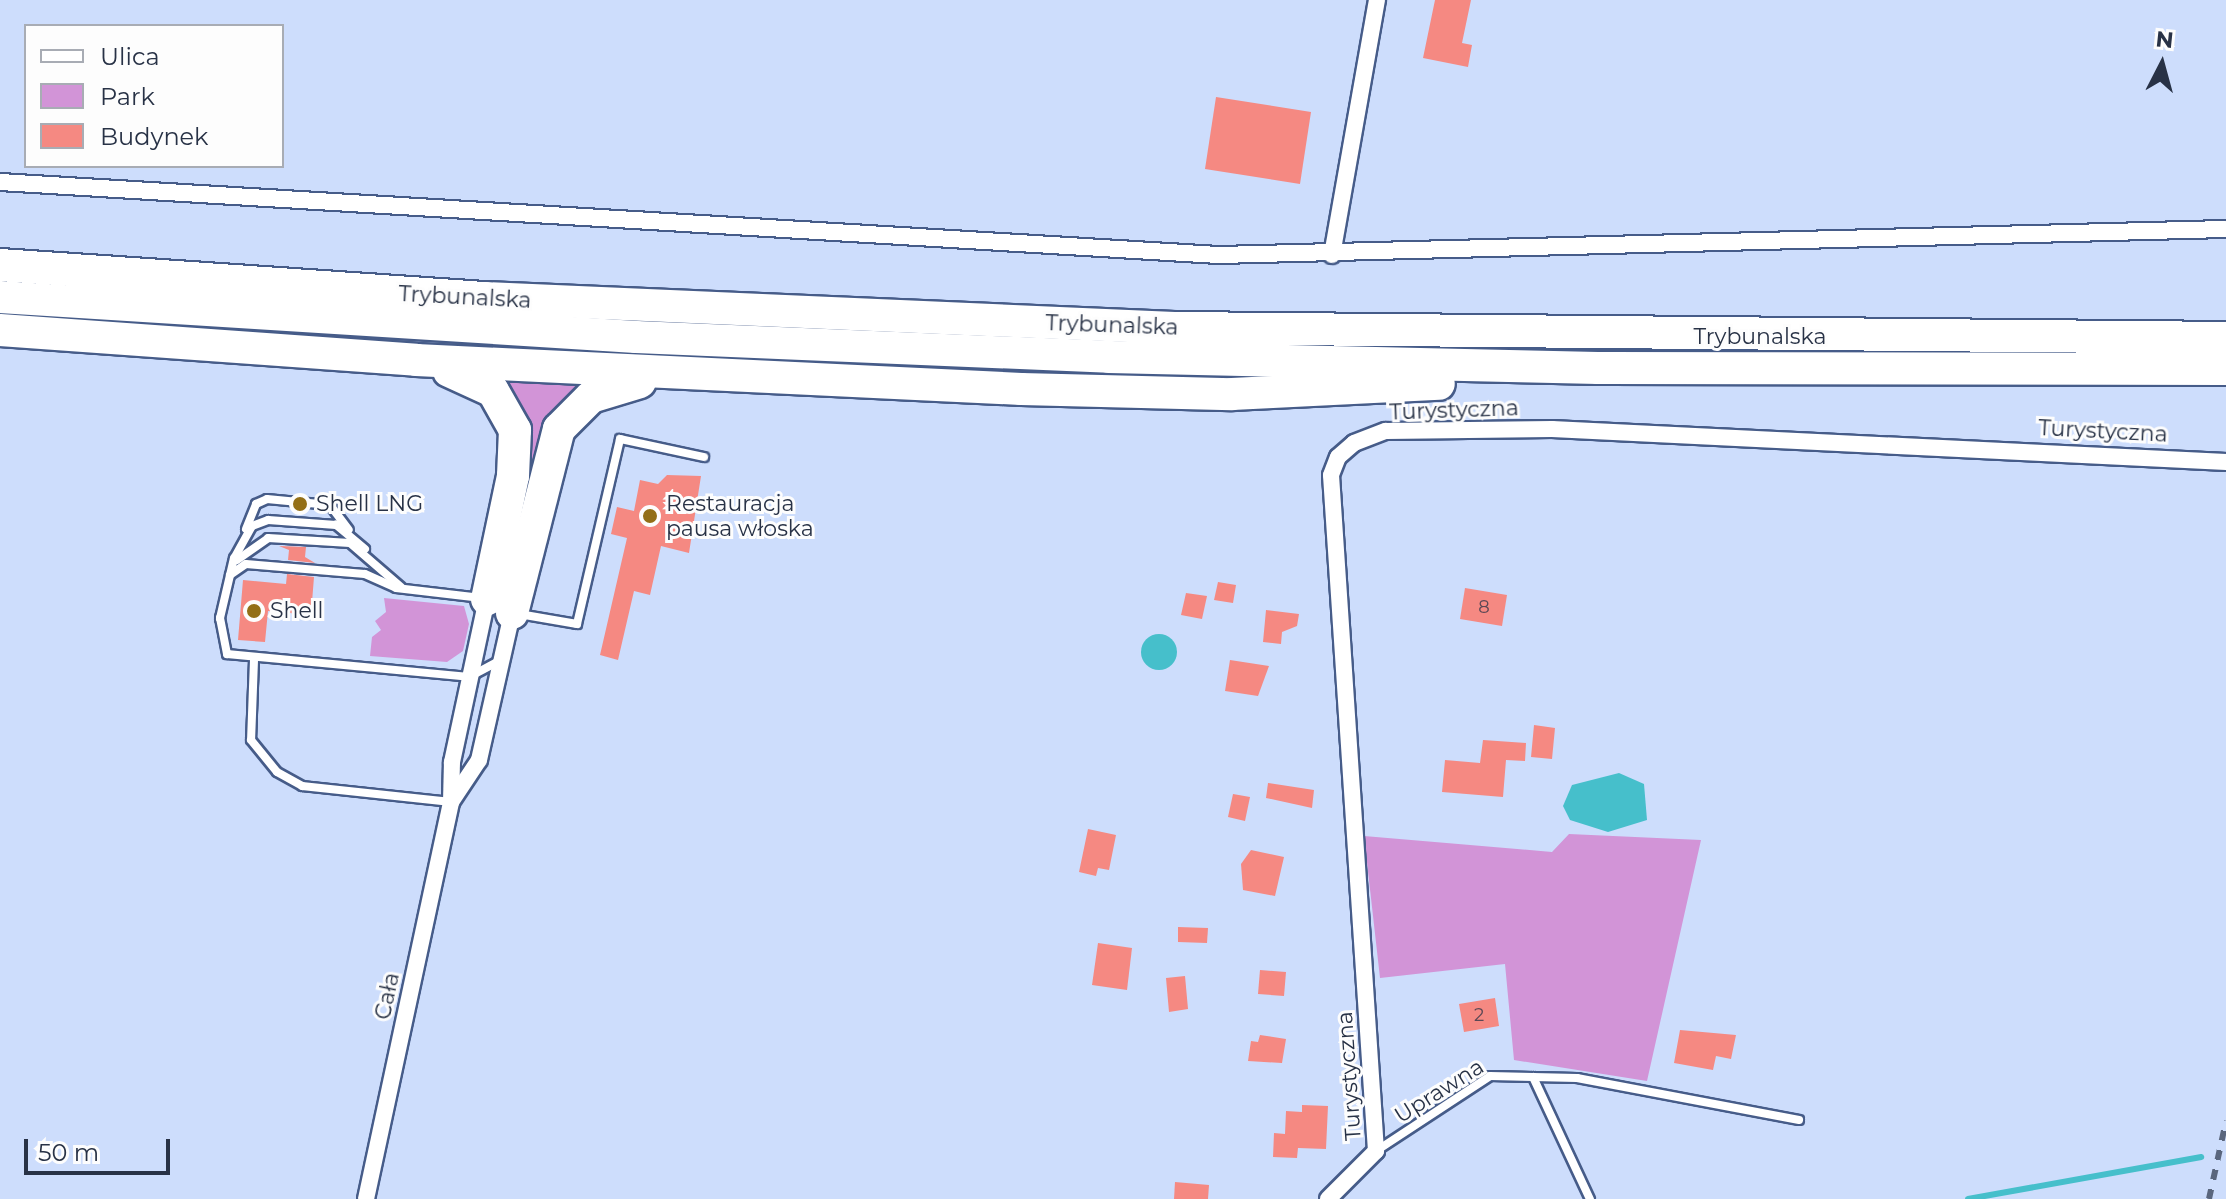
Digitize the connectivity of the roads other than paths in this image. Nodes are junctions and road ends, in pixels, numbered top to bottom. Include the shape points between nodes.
1 (1377, 0) edge
2 (0, 182) edge
3 (2226, 229) edge
4 (1332, 255) junction
5 (0, 265) edge
6 (0, 297) edge
7 (0, 330) edge
8 (2226, 338) edge
9 (416, 360) junction
10 (1598, 368) junction
11 (2226, 369) edge
12 (679, 375) junction
13 (704, 457) dead end
14 (2226, 462) edge
15 (352, 534) junction
16 (240, 543) junction
17 (365, 549) junction
18 (230, 575) junction
19 (403, 589) junction
20 (500, 606) junction
21 (502, 659) junction
22 (254, 660) junction
23 (469, 677) junction
24 (451, 802) junction
25 (1533, 1077) junction
26 (1799, 1120) dead end
27 (1376, 1151) junction
28 (366, 1199) edge
29 (1328, 1199) edge
30 (1590, 1199) edge

1 - 4 street
2 - 4 street via 1042,246
3 - 4 street
5 - 8 highway, Trybunalska via 484,298 1063,324 1695,337
6 - 10 highway, Trybunalska via 826,347
7 - 9 highway
9 - 12 highway
9 - 20 highway via 482,383 502,401 513,424
10 - 11 highway, Trybunalska
10 - 12 highway via 1381,388 1201,395
12 - 20 highway via 606,389 563,423
13 - 20 lane via 620,439 577,624
14 - 27 street, Turystyczna via 1552,429 1386,431 1354,443 1338,457 1331,475
15 - 16 lane via 332,525 268,520 252,526
15 - 16 lane via 330,505 267,499 256,504
15 - 17 lane
16 - 18 lane
17 - 18 lane via 350,543 263,539 243,552
17 - 19 lane
18 - 19 lane via 246,564 365,574
18 - 22 lane via 219,623 222,646 230,657
19 - 20 lane
20 - 21 street, Cała
20 - 23 street, Cała
21 - 23 lane
21 - 24 street, Cała via 479,760
22 - 23 lane
22 - 24 lane via 250,734 272,769 302,786
23 - 24 street, Cała via 452,762
24 - 28 street, Cała
25 - 26 lane, Uprawna via 1577,1078
25 - 27 lane, Uprawna via 1490,1076
25 - 30 lane
27 - 29 street

